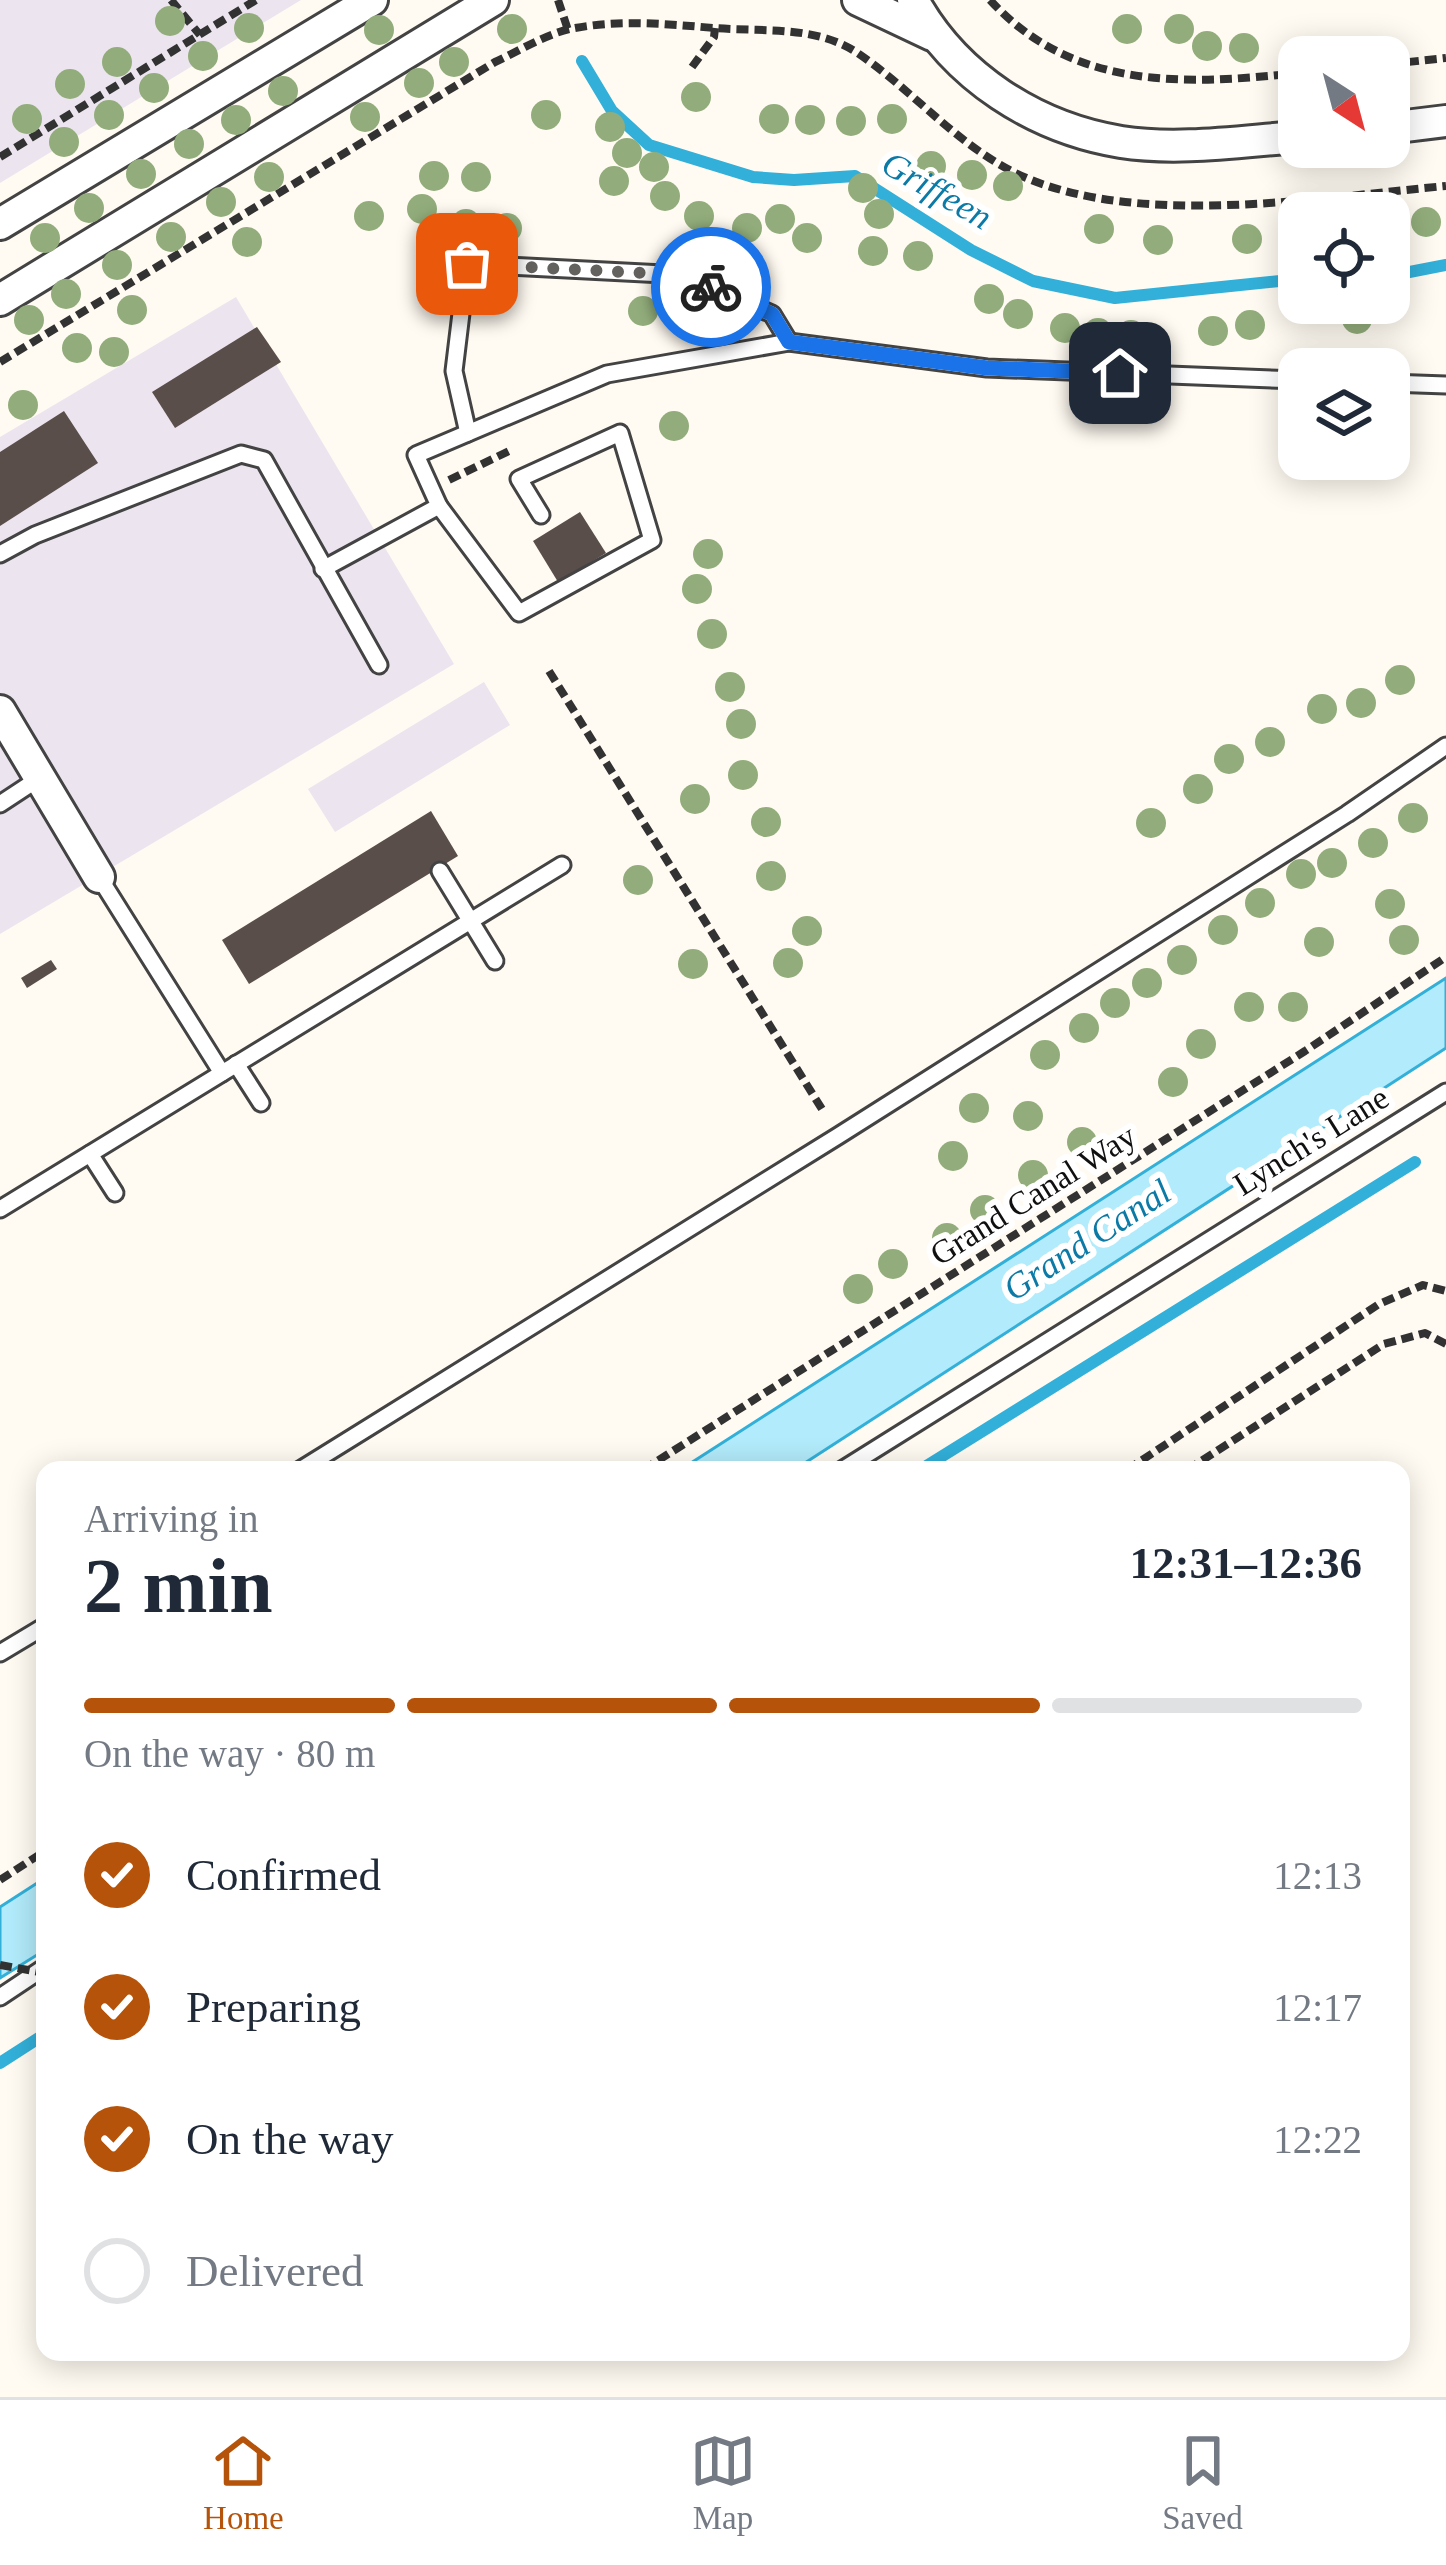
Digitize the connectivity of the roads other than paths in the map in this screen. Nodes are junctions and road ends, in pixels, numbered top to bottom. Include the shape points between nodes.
1 (372, 0) edge
2 (494, 0) edge
3 (858, 0) edge
4 (913, 0) edge
5 (932, 35) junction
6 (1446, 121) edge
7 (1410, 125) edge
8 (1278, 138) edge
9 (0, 224) edge
10 (0, 300) edge
11 (789, 342) junction
12 (1278, 379) edge
13 (1410, 384) edge
14 (1446, 385) edge
15 (468, 433) junction
16 (440, 506) junction
17 (542, 515) dead end
18 (0, 554) edge
19 (323, 569) junction
20 (379, 665) dead end
21 (0, 711) edge
22 (1446, 746) edge
23 (38, 779) junction
24 (0, 804) edge
25 (562, 865) dead end
26 (440, 871) dead end
27 (99, 878) joint
28 (471, 921) junction
29 (495, 961) dead end
30 (229, 1069) junction
31 (1446, 1091) edge
32 (261, 1103) dead end
33 (90, 1154) junction
34 (115, 1193) dead end
35 (0, 1209) edge
36 (314, 1461) edge
37 (856, 1461) edge
38 (36, 1631) edge
39 (0, 1653) edge
40 (36, 1975) edge
41 (0, 1997) edge

1 - 9 street
2 - 10 street
3 - 5 street
4 - 5 street
5 - 8 street via 974,77 1068,129 1124,143
6 - 7 street
11 - 12 lane via 987,368
11 - 15 lane via 607,374
11 - 15 lane via 772,314 683,275 467,264 454,371
13 - 14 lane
15 - 16 lane via 416,455
16 - 17 lane via 519,613 652,540 620,434 519,479
16 - 19 lane
18 - 19 lane via 241,454 264,460
19 - 20 lane
21 - 23 street
22 - 36 lane
23 - 24 lane
23 - 27 street
25 - 28 lane
26 - 28 lane
27 - 30 lane
28 - 29 lane
28 - 30 lane
30 - 32 lane
30 - 33 lane
31 - 37 lane, Lynch's Lane
33 - 34 lane
33 - 35 lane
38 - 39 lane
40 - 41 lane

